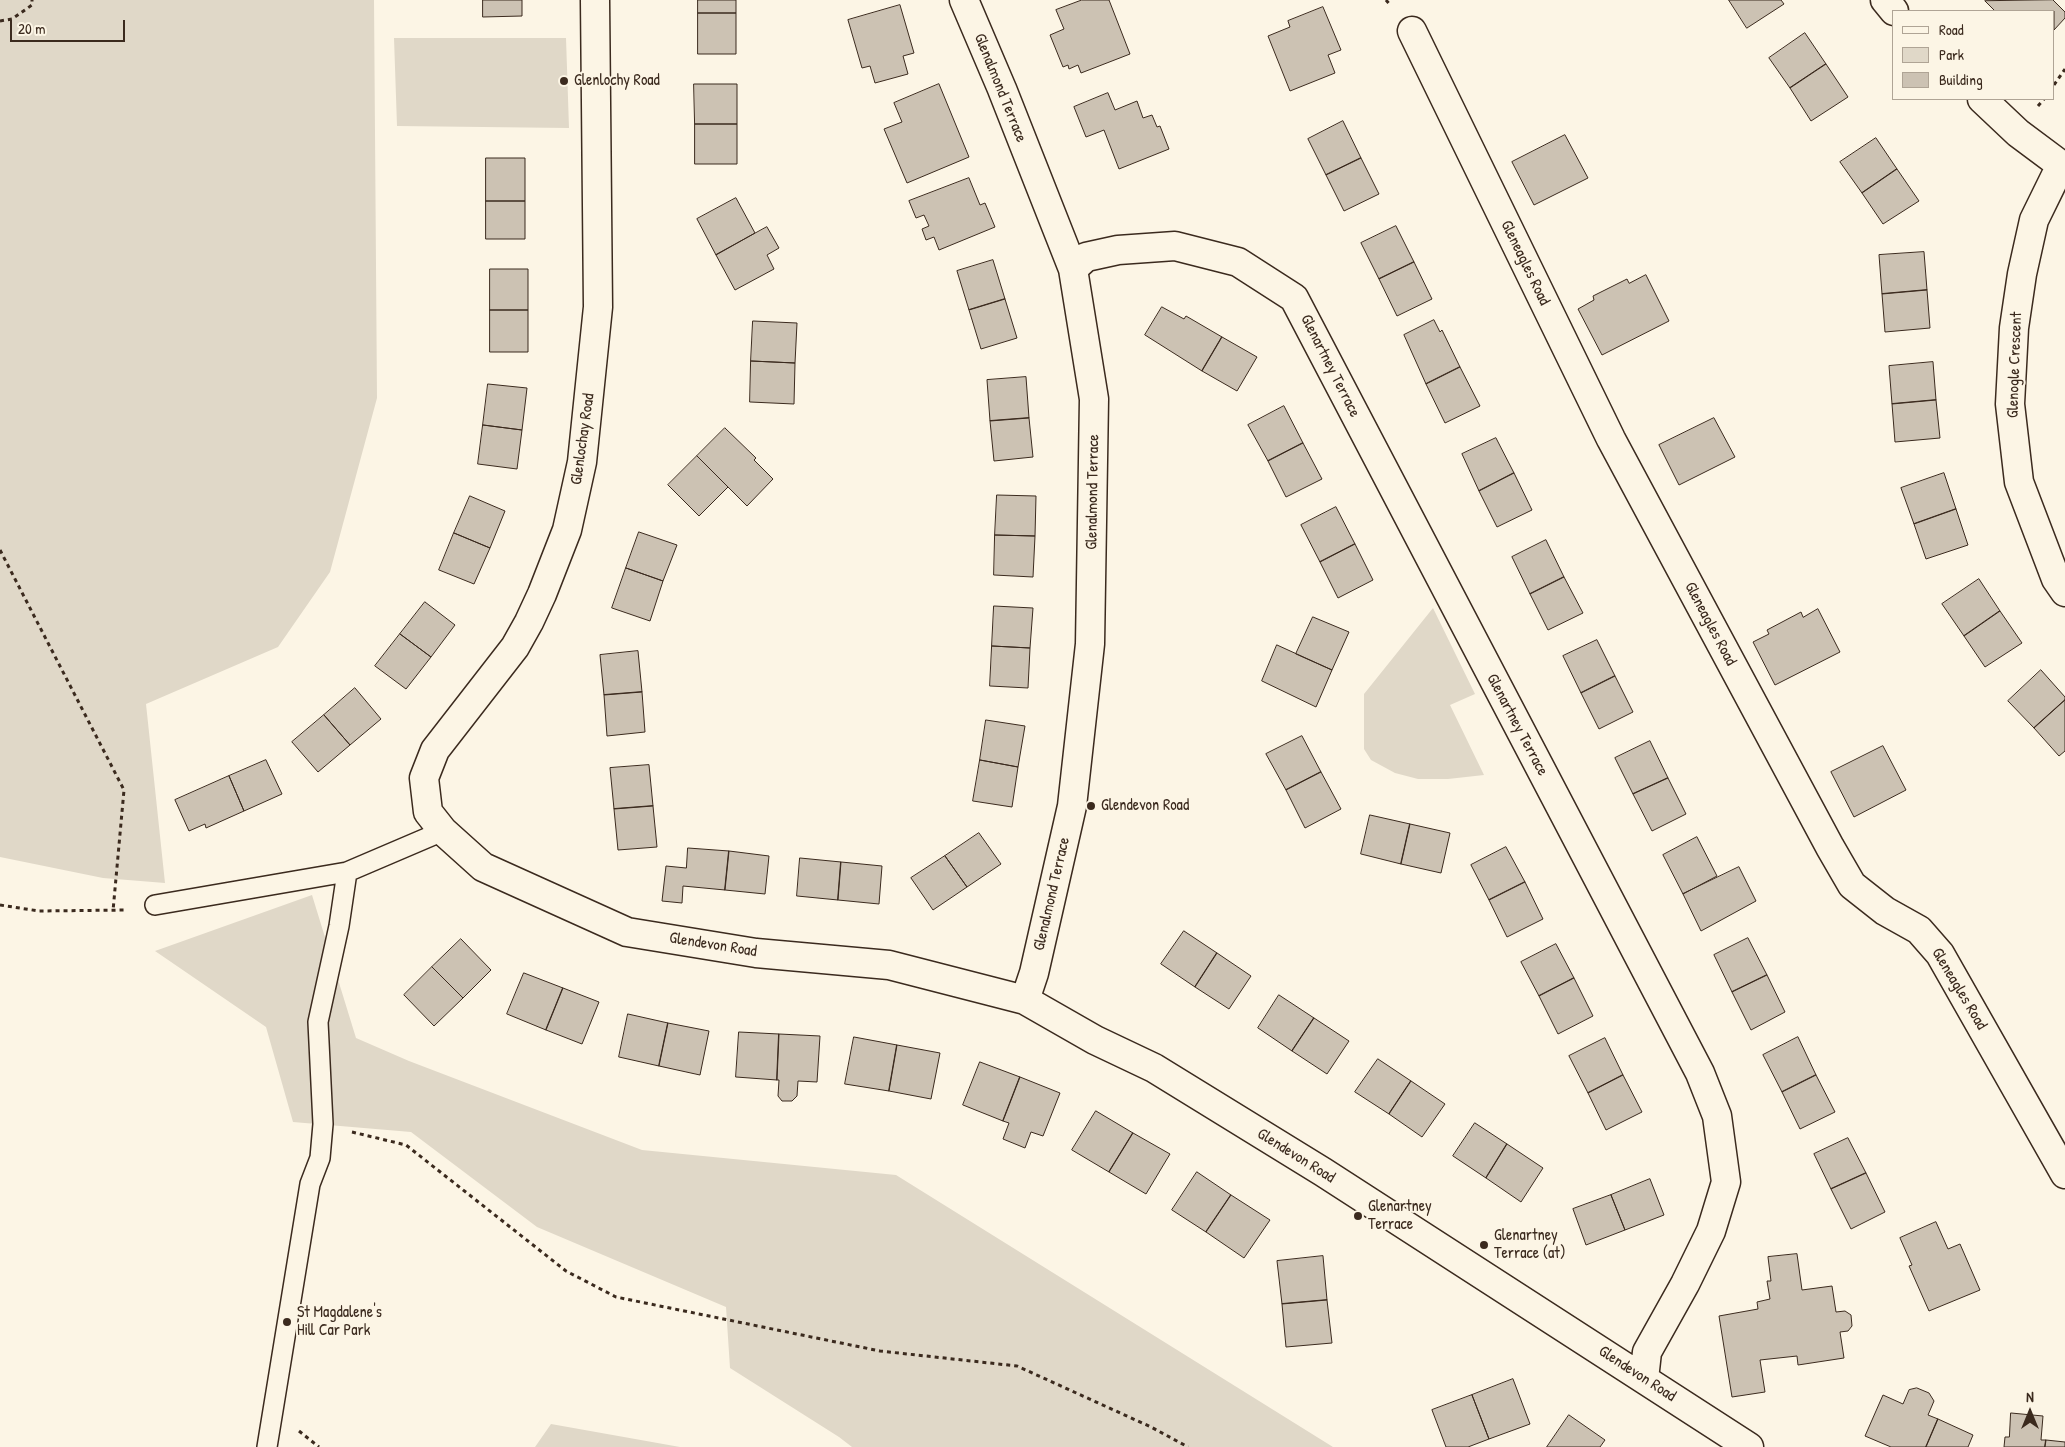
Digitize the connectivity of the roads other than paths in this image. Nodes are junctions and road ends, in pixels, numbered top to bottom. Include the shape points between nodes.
1 (595, 0) edge
2 (964, 0) edge
3 (1885, 0) edge
4 (1893, 10) edge
5 (1412, 31) dead end
6 (1983, 100) edge
7 (2063, 167) edge
8 (1073, 269) junction
9 (2065, 592) edge
10 (443, 832) junction
11 (347, 872) junction
12 (155, 905) road end
13 (1026, 1000) junction
14 (2065, 1174) edge
15 (1644, 1379) junction
16 (267, 1447) edge
17 (1750, 1447) edge

1 - 10 street, Glenlochay Road via 598,307 582,462 567,530 529,622 515,647 434,750 428,764 424,778 428,812
2 - 8 street, Glenalmond Terrace
3 - 4 street
5 - 14 street, Gleneagles Road via 1611,439 1830,847 1852,885 1885,911 1919,930 1940,954
6 - 7 street via 2018,133
7 - 9 street, Glenogle Crescent via 2034,220 2014,328 2010,404 2019,482 2056,579
8 - 13 street, Glenalmond Terrace via 1094,399 1090,644 1072,806
8 - 15 street, Glenartney Terrace via 1086,257 1118,250 1175,246 1238,262 1294,298 1700,1073 1717,1116 1726,1182 1711,1230 1647,1352
10 - 11 lane
10 - 13 street, Glendevon Road via 483,867 627,932 756,953 889,965
11 - 12 lane
11 - 16 lane via 318,1022 323,1124 320,1158 310,1184
13 - 15 street, Glendevon Road via 1095,1040 1163,1073
15 - 17 street, Glendevon Road

